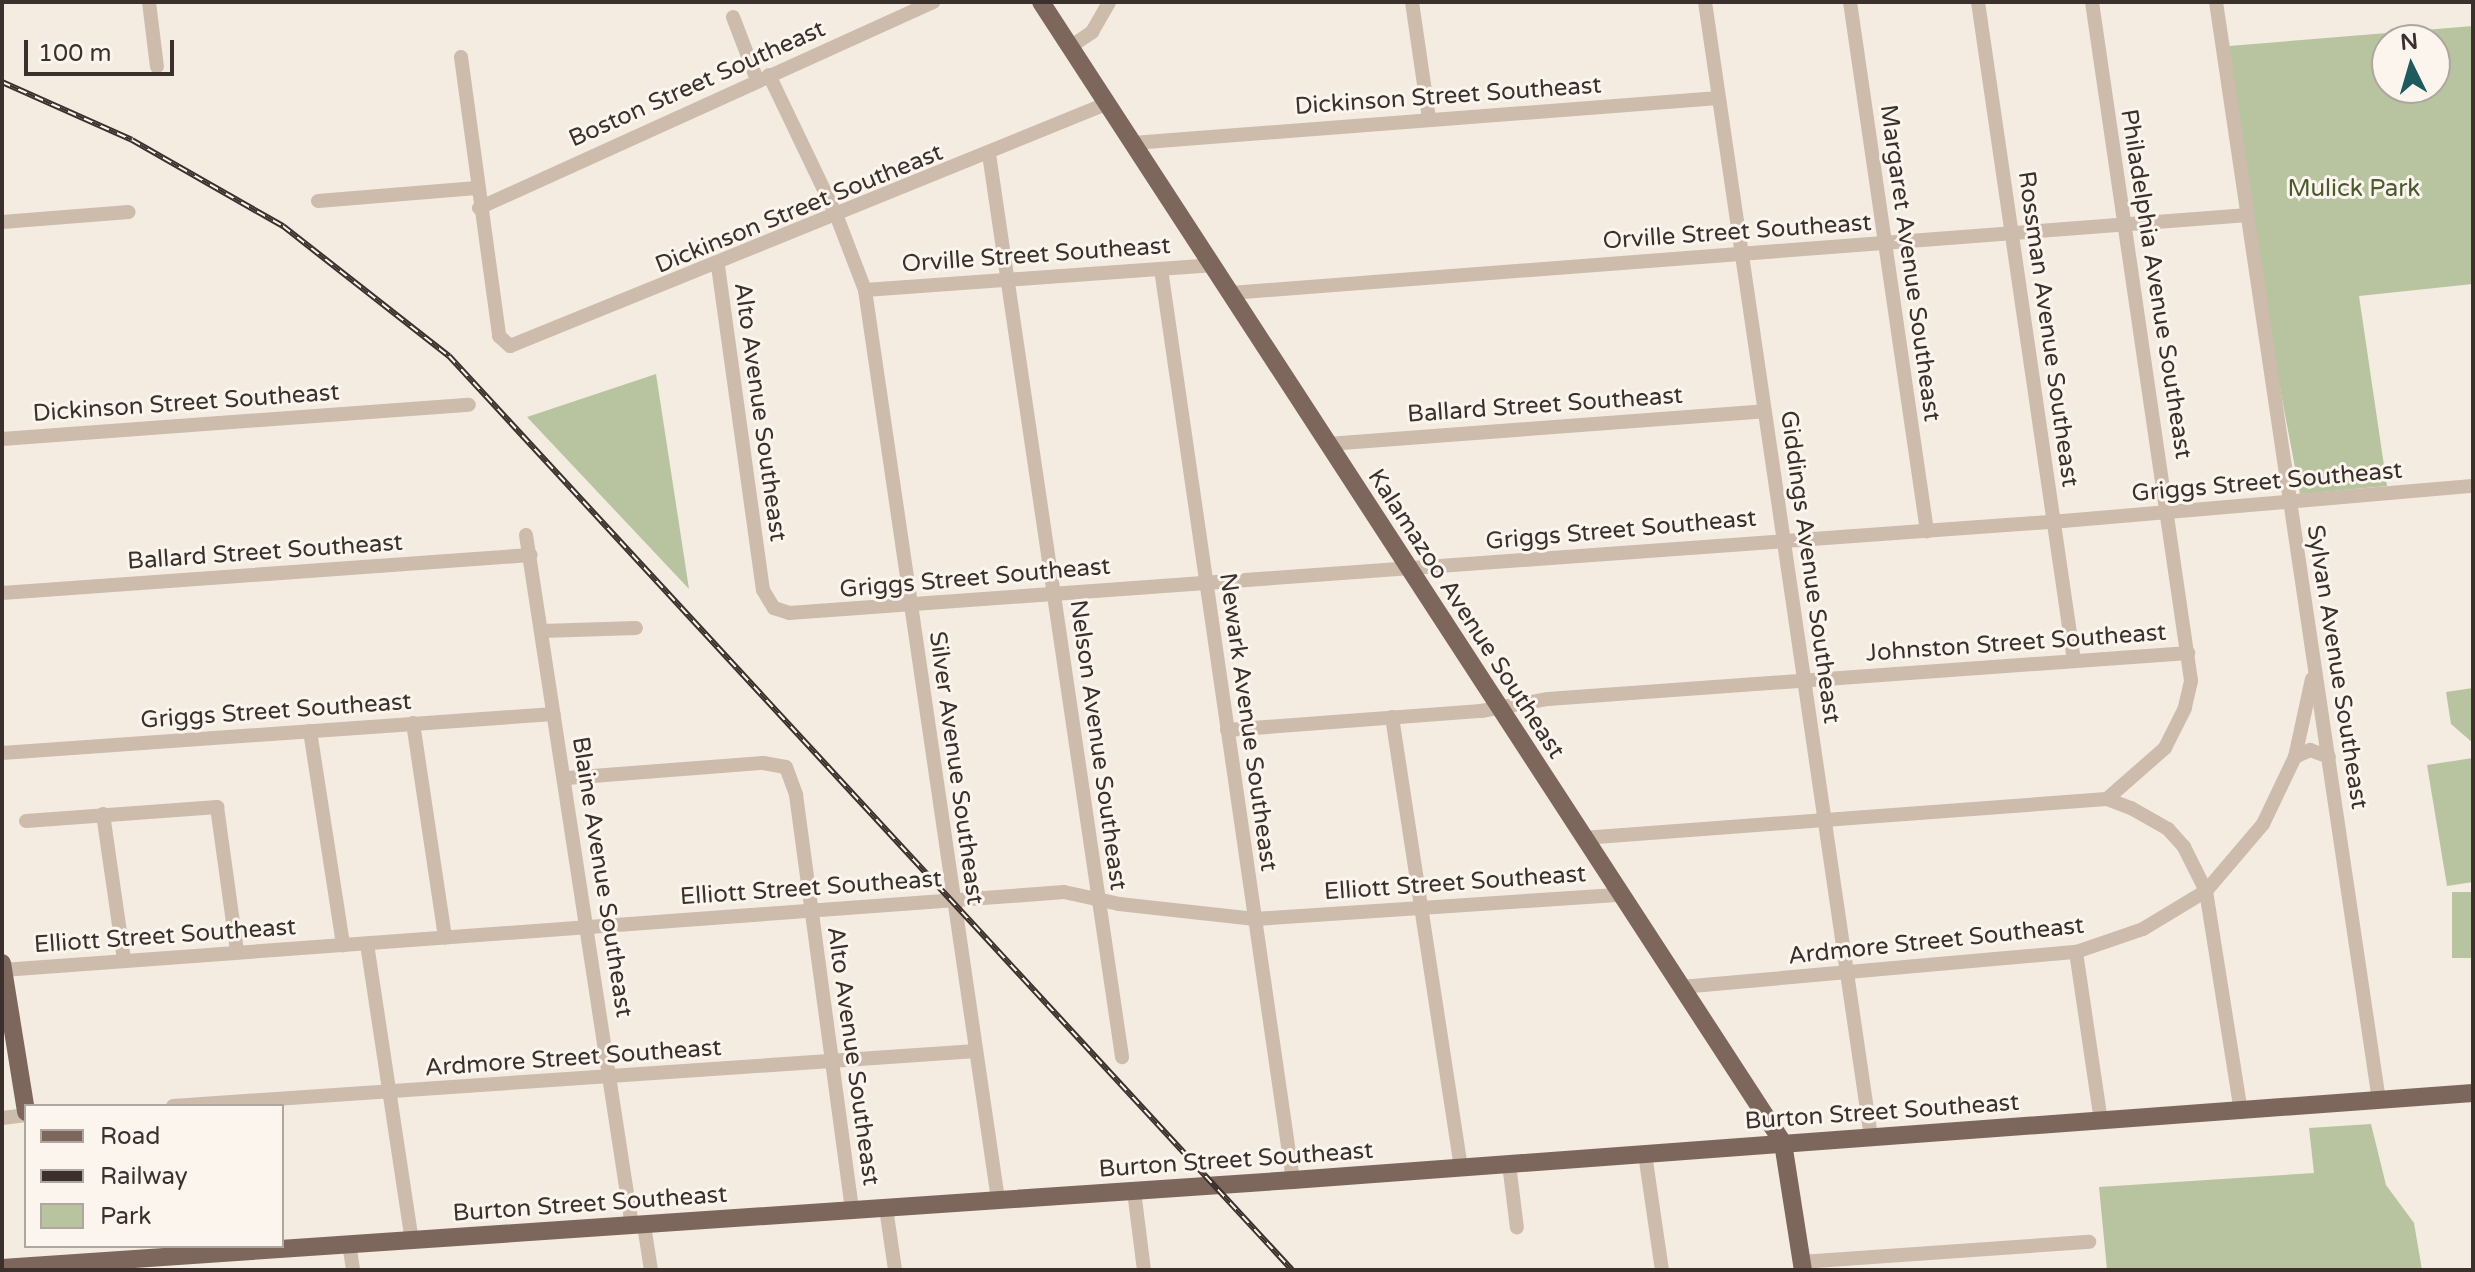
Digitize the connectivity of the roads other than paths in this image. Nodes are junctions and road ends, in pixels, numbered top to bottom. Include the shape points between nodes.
1 (149, 2) edge
2 (933, 2) edge
3 (1041, 2) edge
4 (1109, 2) edge
5 (1412, 2) edge
6 (1705, 2) edge
7 (1850, 2) edge
8 (1978, 2) edge
9 (2092, 2) edge
10 (2216, 2) edge
11 (733, 17) dead end
12 (1070, 47) junction
13 (461, 57) dead end
14 (157, 67) dead end
15 (763, 78) junction
16 (1718, 98) junction
17 (1106, 104) junction
18 (1429, 119) junction
19 (1133, 143) junction
20 (989, 154) junction
21 (476, 188) junction
22 (318, 201) dead end
23 (479, 208) junction
24 (129, 212) dead end
25 (2248, 215) junction
26 (837, 217) junction
27 (2, 222) edge
28 (2125, 227) junction
29 (2012, 234) junction
30 (1885, 243) junction
31 (1741, 254) junction
32 (1446, 260) dead end
33 (1211, 265) junction
34 (718, 266) junction
35 (1161, 269) junction
36 (1448, 276) junction
37 (1008, 278) junction
38 (865, 290) junction
39 (1230, 293) junction
40 (469, 405) dead end
41 (1765, 411) junction
42 (2, 439) edge
43 (1328, 444) junction
44 (2473, 486) edge
45 (2290, 502) junction
46 (2168, 513) junction
47 (2054, 522) junction
48 (1927, 531) junction
49 (526, 535) dead end
50 (1782, 539) junction
51 (531, 555) junction
52 (1410, 569) junction
53 (1205, 581) junction
54 (2, 593) edge
55 (1053, 594) junction
56 (910, 603) junction
57 (774, 608) joint
58 (636, 628) dead end
59 (542, 631) junction
60 (2188, 653) junction
61 (2314, 658) junction
62 (2074, 661) junction
63 (1803, 679) junction
64 (1499, 707) junction
65 (554, 714) junction
66 (1392, 717) junction
67 (413, 723) junction
68 (1227, 730) junction
69 (310, 731) junction
70 (2, 753) edge
71 (2295, 757) junction
72 (2329, 757) junction
73 (567, 778) junction
74 (2107, 799) junction
75 (103, 814) junction
76 (1823, 818) junction
77 (26, 821) dead end
78 (1583, 838) junction
79 (2206, 891) junction
80 (1620, 895) junction
81 (953, 899) junction
82 (1098, 900) junction
83 (1421, 908) junction
84 (810, 911) junction
85 (1255, 919) junction
86 (587, 926) junction
87 (445, 938) junction
88 (367, 944) junction
89 (343, 945) junction
90 (237, 952) junction
91 (2076, 952) junction
92 (124, 960) junction
93 (2, 963) edge
94 (3, 970) edge
95 (1847, 972) junction
96 (1681, 987) junction
97 (976, 1051) junction
98 (1122, 1057) dead end
99 (834, 1062) junction
100 (610, 1078) junction
101 (390, 1092) junction
102 (2473, 1093) edge
103 (2379, 1101) junction
104 (24, 1104) edge
105 (204, 1104) edge
106 (2241, 1112) junction
107 (24, 1114) edge
108 (2, 1118) edge
109 (2101, 1121) junction
110 (1871, 1137) junction
111 (1783, 1143) junction
112 (1645, 1154) junction
113 (1509, 1164) junction
114 (1461, 1167) junction
115 (1293, 1180) junction
116 (1134, 1191) junction
117 (998, 1200) junction
118 (886, 1208) junction
119 (852, 1210) junction
120 (638, 1225) junction
121 (1517, 1228) dead end
122 (412, 1240) junction
123 (2089, 1242) dead end
124 (349, 1244) junction
125 (284, 1247) edge
126 (274, 1248) edge
127 (48, 1260) edge
128 (1802, 1266) edge
129 (2, 1268) edge
130 (353, 1270) edge
131 (651, 1270) edge
132 (895, 1270) edge
133 (1144, 1270) edge
134 (1662, 1270) edge

1 - 14 street
2 - 15 street, Boston Street Southeast
3 - 12 main road, Kalamazoo Avenue Southeast
4 - 12 street via 1092,32
5 - 18 street
6 - 16 street, Giddings Avenue Southeast
7 - 30 street, Margaret Avenue Southeast
8 - 29 street, Rossman Avenue Southeast
9 - 28 street, Philadelphia Avenue Southeast
10 - 25 street, Sylvan Avenue Southeast
11 - 15 street, Silver Avenue Southeast
12 - 17 main road, Kalamazoo Avenue Southeast
13 - 21 street
15 - 23 street, Boston Street Southeast
15 - 26 street, Silver Avenue Southeast
16 - 18 street, Dickinson Street Southeast
16 - 31 street, Giddings Avenue Southeast
17 - 19 main road, Kalamazoo Avenue Southeast
17 - 20 street, Dickinson Street Southeast
18 - 19 street, Dickinson Street Southeast
19 - 33 main road, Kalamazoo Avenue Southeast
20 - 26 street, Dickinson Street Southeast
20 - 37 street, Nelson Avenue Southeast
21 - 22 street
21 - 23 street
23 - 34 street, Dickinson Street Southeast via 499,336 506,346 518,346
24 - 27 street
25 - 28 street, Orville Street Southeast
25 - 45 street, Sylvan Avenue Southeast
26 - 34 street, Dickinson Street Southeast
26 - 38 street, Silver Avenue Southeast
28 - 29 street, Orville Street Southeast
28 - 46 street, Philadelphia Avenue Southeast
29 - 30 street, Orville Street Southeast
29 - 47 street, Rossman Avenue Southeast
30 - 31 street, Orville Street Southeast
30 - 48 street, Margaret Avenue Southeast
31 - 36 street, Orville Street Southeast
31 - 41 street, Giddings Avenue Southeast
32 - 36 street
33 - 35 street, Orville Street Southeast
33 - 39 main road, Kalamazoo Avenue Southeast
34 - 57 street, Alto Avenue Southeast via 763,590
35 - 37 street, Orville Street Southeast
35 - 53 street, Newark Avenue Southeast
36 - 39 street, Orville Street Southeast
37 - 38 street, Orville Street Southeast
37 - 55 street, Nelson Avenue Southeast
38 - 56 street, Silver Avenue Southeast
39 - 43 main road, Kalamazoo Avenue Southeast
40 - 42 street, Dickinson Street Southeast
41 - 43 street, Ballard Street Southeast
41 - 50 street, Giddings Avenue Southeast
43 - 52 main road, Kalamazoo Avenue Southeast
44 - 45 street, Griggs Street Southeast
45 - 46 street, Griggs Street Southeast
45 - 61 street, Sylvan Avenue Southeast
46 - 47 street, Griggs Street Southeast
46 - 60 street, Philadelphia Avenue Southeast
47 - 48 street, Griggs Street Southeast
47 - 62 street, Rossman Avenue Southeast
48 - 50 street, Griggs Street Southeast
49 - 51 street, Blaine Avenue Southeast
50 - 52 street, Griggs Street Southeast
50 - 63 street, Giddings Avenue Southeast
51 - 54 street, Ballard Street Southeast
51 - 59 street, Blaine Avenue Southeast
52 - 53 street, Griggs Street Southeast
52 - 64 main road, Kalamazoo Avenue Southeast
53 - 55 street, Griggs Street Southeast
53 - 68 street, Newark Avenue Southeast
55 - 56 street, Griggs Street Southeast
55 - 82 street, Nelson Avenue Southeast
56 - 57 street, Griggs Street Southeast via 828,613
56 - 81 street, Silver Avenue Southeast
58 - 59 street
59 - 65 street, Blaine Avenue Southeast
60 - 62 street, Johnston Street Southeast
60 - 74 street, Philadelphia Avenue Southeast via 2191,681 2175,731 2165,748
61 - 71 street, Ardmore Street Southeast
61 - 72 street, Sylvan Avenue Southeast
62 - 63 street, Johnston Street Southeast
63 - 64 street, Johnston Street Southeast
63 - 76 street, Giddings Avenue Southeast
64 - 66 street, Johnston Street Southeast
64 - 78 main road, Kalamazoo Avenue Southeast
65 - 67 street, Griggs Street Southeast
65 - 73 street, Blaine Avenue Southeast
66 - 68 street, Johnston Street Southeast
66 - 83 street
67 - 69 street, Griggs Street Southeast
67 - 87 street
68 - 85 street, Newark Avenue Southeast
69 - 70 street, Griggs Street Southeast
69 - 89 street
71 - 72 street via 2310,750
71 - 79 street, Ardmore Street Southeast via 2263,824
72 - 103 street, Sylvan Avenue Southeast
73 - 84 street, Alto Avenue Southeast via 763,763 786,767 796,795
73 - 86 street, Blaine Avenue Southeast
74 - 76 street, Elliott Street Southeast
74 - 79 street via 2168,829 2184,847
75 - 77 street
75 - 90 street via 217,807
75 - 92 street
76 - 78 street, Elliott Street Southeast
76 - 95 street, Giddings Avenue Southeast
78 - 80 main road, Kalamazoo Avenue Southeast
79 - 91 street, Ardmore Street Southeast via 2143,929
79 - 106 street
80 - 83 street, Elliott Street Southeast
80 - 96 main road, Kalamazoo Avenue Southeast
81 - 82 street, Elliott Street Southeast via 1064,892
81 - 84 street, Elliott Street Southeast
81 - 97 street, Silver Avenue Southeast
82 - 85 street, Elliott Street Southeast
82 - 98 street, Nelson Avenue Southeast
83 - 85 street, Elliott Street Southeast
83 - 114 street
84 - 86 street, Elliott Street Southeast
84 - 99 street, Alto Avenue Southeast
85 - 115 street, Newark Avenue Southeast
86 - 87 street, Elliott Street Southeast
86 - 100 street, Blaine Avenue Southeast
87 - 88 street, Elliott Street Southeast
88 - 89 street, Elliott Street Southeast
88 - 101 street
89 - 90 street, Elliott Street Southeast
90 - 92 street, Elliott Street Southeast
91 - 95 street, Ardmore Street Southeast
91 - 109 street
92 - 94 street, Elliott Street Southeast
93 - 94 main road
94 - 104 main road
95 - 96 street, Ardmore Street Southeast
95 - 110 street, Giddings Avenue Southeast
96 - 111 main road, Kalamazoo Avenue Southeast
97 - 99 street, Ardmore Street Southeast
97 - 117 street, Silver Avenue Southeast
99 - 100 street, Ardmore Street Southeast
99 - 119 street, Alto Avenue Southeast
100 - 101 street, Ardmore Street Southeast
100 - 120 street, Blaine Avenue Southeast
101 - 105 street, Ardmore Street Southeast
101 - 122 street
102 - 103 main road, Burton Street Southeast
103 - 106 main road, Burton Street Southeast
106 - 109 main road, Burton Street Southeast
107 - 108 street
109 - 110 main road, Burton Street Southeast
110 - 111 main road, Burton Street Southeast
111 - 112 main road, Burton Street Southeast
111 - 128 main road, Kalamazoo Avenue Southeast
112 - 113 main road, Burton Street Southeast
112 - 134 street
113 - 114 main road, Burton Street Southeast
113 - 121 street
114 - 115 main road, Burton Street Southeast
115 - 116 main road, Burton Street Southeast
116 - 117 main road, Burton Street Southeast
116 - 133 street
117 - 118 main road, Burton Street Southeast
118 - 119 main road, Burton Street Southeast
118 - 132 street, Alto Avenue Southeast
119 - 120 main road, Burton Street Southeast
120 - 122 main road, Burton Street Southeast
120 - 131 street, Blaine Avenue Southeast
122 - 124 main road, Burton Street Southeast
123 - 128 street
124 - 125 main road, Burton Street Southeast
124 - 130 street
126 - 127 main road, Burton Street Southeast
127 - 129 main road, Burton Street Southeast

